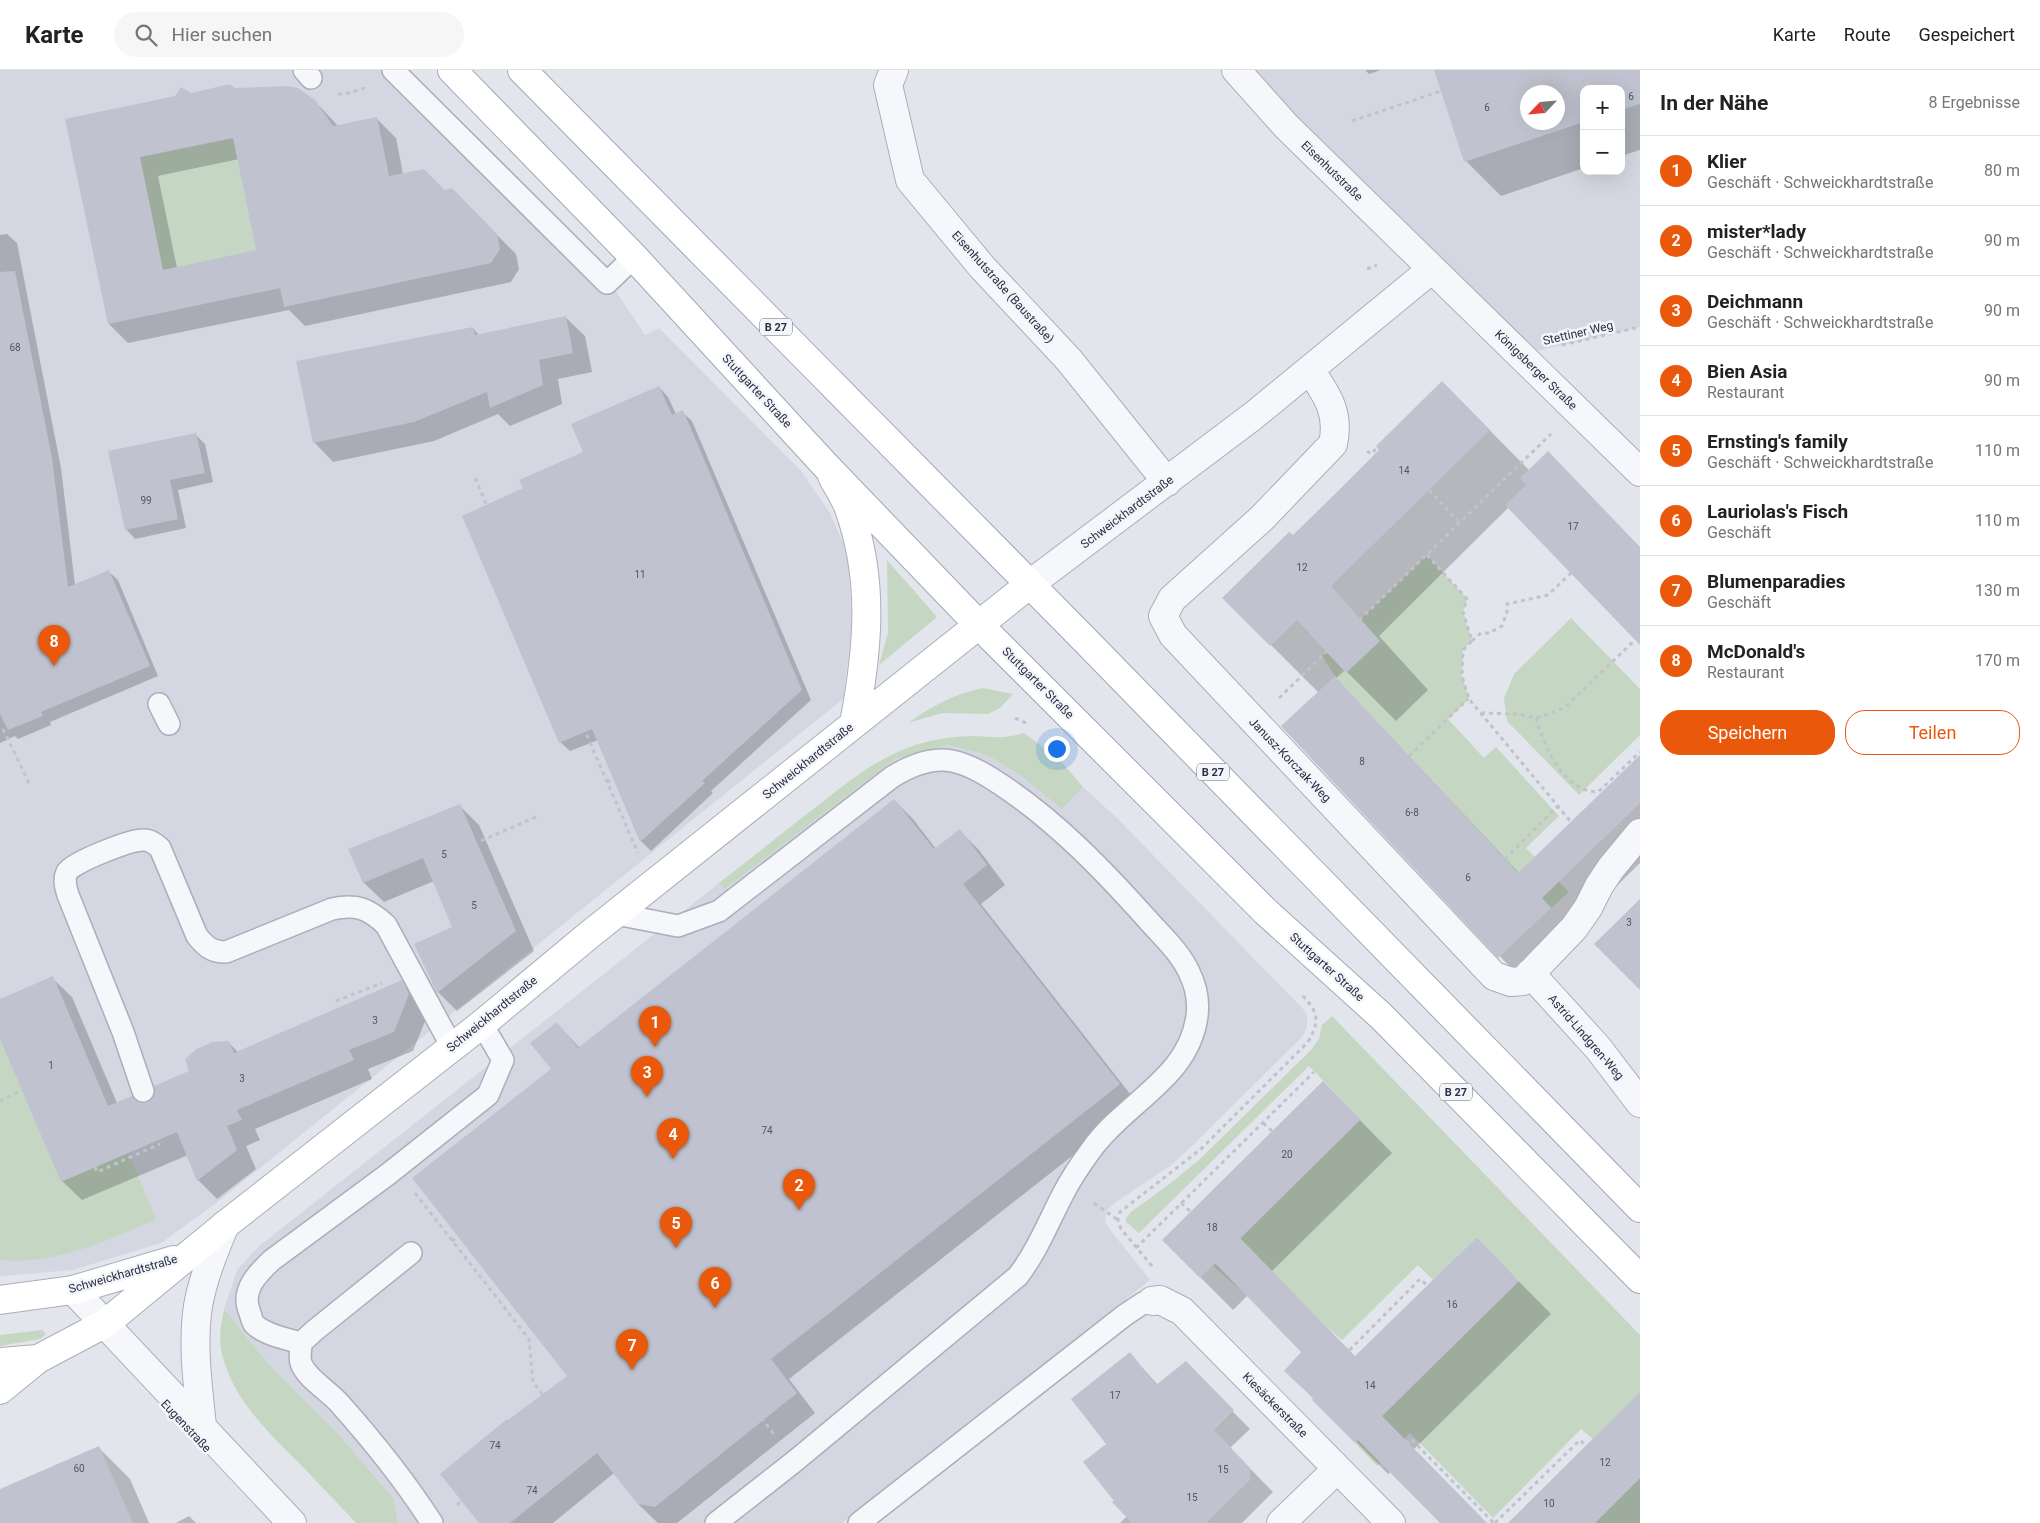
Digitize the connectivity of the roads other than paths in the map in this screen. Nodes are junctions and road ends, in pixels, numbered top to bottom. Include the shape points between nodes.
1 (393, 70) edge
2 (452, 70) edge
3 (522, 70) edge
4 (894, 70) edge
5 (1236, 70) edge
6 (634, 257) junction
7 (1432, 268) junction
8 (1310, 370) junction
9 (826, 466) junction
10 (1640, 472) edge
11 (1167, 482) junction
12 (1030, 584) junction
13 (978, 624) junction
14 (159, 704) dead end
15 (169, 724) dead end
16 (854, 724) junction
17 (1640, 834) edge
18 (616, 914) junction
19 (1530, 973) junction
20 (482, 1024) junction
21 (452, 1046) junction
22 (143, 1091) dead end
23 (1640, 1103) edge
24 (1640, 1208) edge
25 (225, 1225) junction
26 (411, 1252) dead end
27 (187, 1256) junction
28 (1640, 1279) edge
29 (73, 1290) junction
30 (0, 1300) edge
31 (1152, 1301) joint
32 (106, 1323) junction
33 (301, 1343) junction
34 (38, 1359) junction
35 (0, 1362) edge
36 (0, 1390) edge
37 (202, 1426) junction
38 (1337, 1469) junction
39 (276, 1523) edge
40 (292, 1523) edge
41 (432, 1523) edge
42 (716, 1523) edge
43 (859, 1523) edge
44 (1281, 1523) edge
45 (1391, 1523) edge

1 - 6 lane via 607,283
2 - 6 main road, Stuttgarter Straße / B 27
3 - 12 main road, B 27
4 - 11 street, Eisenhutstraße (Baustraße) via 888,85 910,180 982,267 1068,360
5 - 7 street, Eisenhutstraße via 1286,126
6 - 9 main road, Stuttgarter Straße / B 27
7 - 8 street, Schweickhardtstraße
7 - 10 street, Königsberger Straße
8 - 11 street, Schweickhardtstraße
8 - 19 street, Janusz-Korczak-Weg via 1327,394 1336,429 1333,444 1262,518 1172,599 1163,616 1174,635 1494,976 1511,982 1523,981
9 - 13 main road, Stuttgarter Straße / B 27
9 - 16 main road via 847,505 859,544 866,586 866,639
11 - 12 street, Schweickhardtstraße
12 - 13 main road, Schweickhardtstraße
12 - 24 main road, B 27
13 - 16 main road, Schweickhardtstraße
13 - 28 main road, Stuttgarter Straße / B 27 via 1266,912 1381,1016
14 - 15 lane
16 - 18 main road, Schweickhardtstraße
17 - 19 street, Janusz-Korczak-Weg via 1611,868 1574,928
18 - 20 main road, Schweickhardtstraße
18 - 42 lane via 678,926 719,911 892,777 906,768 952,761 982,773 1029,804 1078,846 1168,944 1189,970 1198,994 1194,1034 1183,1057 1169,1075 1110,1127 1078,1167 1031,1259 1018,1276
19 - 23 street, Astrid-Lindgren-Weg via 1598,1048
20 - 21 main road, Schweickhardtstraße
20 - 33 lane via 504,1060 488,1095 272,1260 257,1274 248,1289 247,1307 254,1324 269,1333
21 - 22 lane via 386,925 375,914 346,906 332,909 226,952 215,952 197,936 160,848 153,842 142,840 129,842 76,865 67,872 64,883
21 - 25 main road, Schweickhardtstraße
25 - 27 main road, Schweickhardtstraße
25 - 37 street, Eugenstraße via 206,1273 198,1307 197,1384
26 - 33 lane
27 - 29 main road, Schweickhardtstraße
27 - 32 main road, Schweickhardtstraße
29 - 30 main road, Schweickhardtstraße
29 - 32 street, Eugenstraße
31 - 38 street, Kiesäckerstraße via 1160,1300 1182,1311
31 - 43 lane via 1125,1315
32 - 34 main road, Schweickhardtstraße
32 - 37 street, Eugenstraße
32 - 39 street, Eugenstraße via 118,1355
33 - 41 lane via 300,1362 310,1378 340,1404
34 - 35 main road, Schweickhardtstraße
34 - 36 main road
37 - 40 street, Eugenstraße
38 - 44 street
38 - 45 street, Kiesäckerstraße

